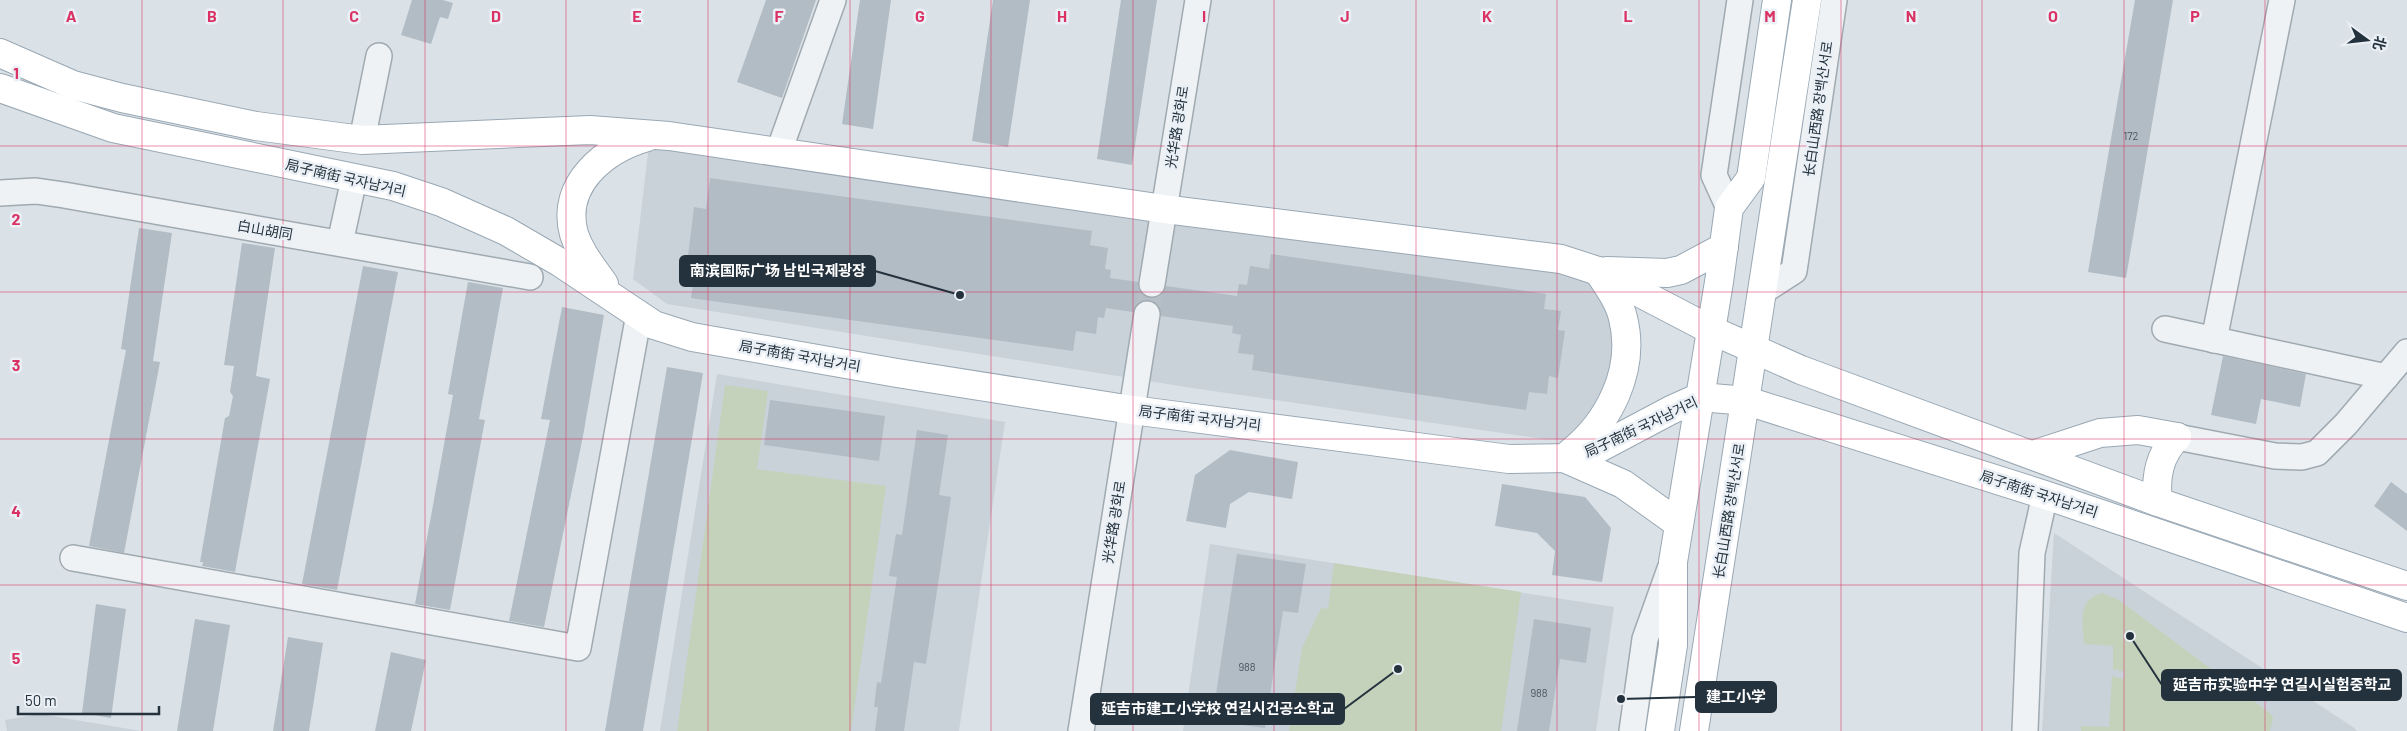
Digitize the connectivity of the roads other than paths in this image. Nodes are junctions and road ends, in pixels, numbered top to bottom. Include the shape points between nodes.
1 (833, 0) edge
2 (1198, 0) edge
3 (1740, 0) edge
4 (1777, 0) edge
5 (1807, 0) edge
6 (1834, 0) edge
7 (2282, 0) edge
8 (0, 53) edge
9 (378, 56) dead end
10 (0, 88) edge
11 (653, 135) junction
12 (362, 140) junction
13 (779, 151) junction
14 (354, 179) junction
15 (0, 193) edge
16 (1729, 208) junction
17 (1164, 209) junction
18 (340, 243) junction
19 (1724, 247) junction
20 (1598, 271) junction
21 (530, 277) dead end
22 (1152, 284) tunnel mouth
23 (1763, 291) junction
24 (612, 296) junction
25 (638, 314) junction
26 (1147, 314) tunnel mouth
27 (2164, 329) dead end
28 (1711, 330) junction
29 (2214, 340) junction
30 (1752, 350) junction
31 (2407, 352) edge
32 (2386, 377) junction
33 (1700, 398) junction
34 (1747, 401) junction
35 (1132, 410) junction
36 (2178, 437) junction
37 (2033, 455) junction
38 (1564, 458) junction
39 (2045, 495) junction
40 (2158, 502) junction
41 (1679, 524) junction
42 (73, 558) dead end
43 (1673, 562) junction
44 (2407, 586) edge
45 (2407, 618) edge
46 (1081, 731) edge
47 (1632, 731) edge
48 (1660, 731) edge
49 (1694, 731) edge
50 (2025, 731) edge

1 - 13 street
2 - 17 street, 光华路 광화로
3 - 16 street via 1714,175
4 - 16 main road via 1751,178
5 - 23 main road, 长白山西路 장백산서로
6 - 23 street, 长白山西路 장백산서로 via 1794,271
7 - 29 street
8 - 12 main road via 73,85 122,98 256,126
9 - 12 street
10 - 14 main road, 局子南街 국자남거리 via 113,128
11 - 12 main road via 581,130
11 - 13 main road
11 - 24 main road via 629,142 604,156 584,179 573,204 571,222 583,255
13 - 17 main road
14 - 18 street
14 - 24 main road, 局子南街 국자남거리 via 393,186 441,202 506,231
15 - 18 street, 白山胡同 via 36,191 64,195
16 - 19 main road
17 - 20 main road via 1561,259
17 - 22 street, 光华路 광화로
18 - 21 street, 白山胡同
19 - 20 main road via 1681,270 1667,273
19 - 28 main road
20 - 28 main road
20 - 38 main road via 1616,298 1623,317 1625,362 1619,388 1609,409 1593,432
23 - 30 main road, 长白山西路 장백산서로
24 - 25 main road, 局子南街 국자남거리
25 - 35 main road, 局子南街 국자남거리 via 654,325 692,338
25 - 42 street via 578,648
26 - 35 street, 光华路 광화로
27 - 29 street
28 - 30 main road
28 - 33 main road
29 - 32 street
30 - 34 main road, 长白山西路 장백산서로
30 - 37 main road
31 - 32 street
32 - 36 street via 2317,453 2302,457 2275,456
33 - 34 main road, 局子南街 국자남거리
33 - 38 main road, 局子南街 국자남거리 via 1588,454
33 - 41 main road
34 - 39 main road, 局子南街 국자남거리
34 - 49 main road, 长白山西路 장백산서로
35 - 38 main road, 局子南街 국자남거리 via 1508,459
35 - 46 street, 光华路 광화로
36 - 37 main road via 2138,430 2100,433
36 - 40 main road via 2159,465 2156,477
37 - 40 main road
38 - 41 main road via 1623,484
39 - 45 main road, 局子南街 국자남거리
39 - 50 street via 2032,552
40 - 44 main road
41 - 43 main road
43 - 47 street via 1645,639
43 - 48 main road via 1672,645

